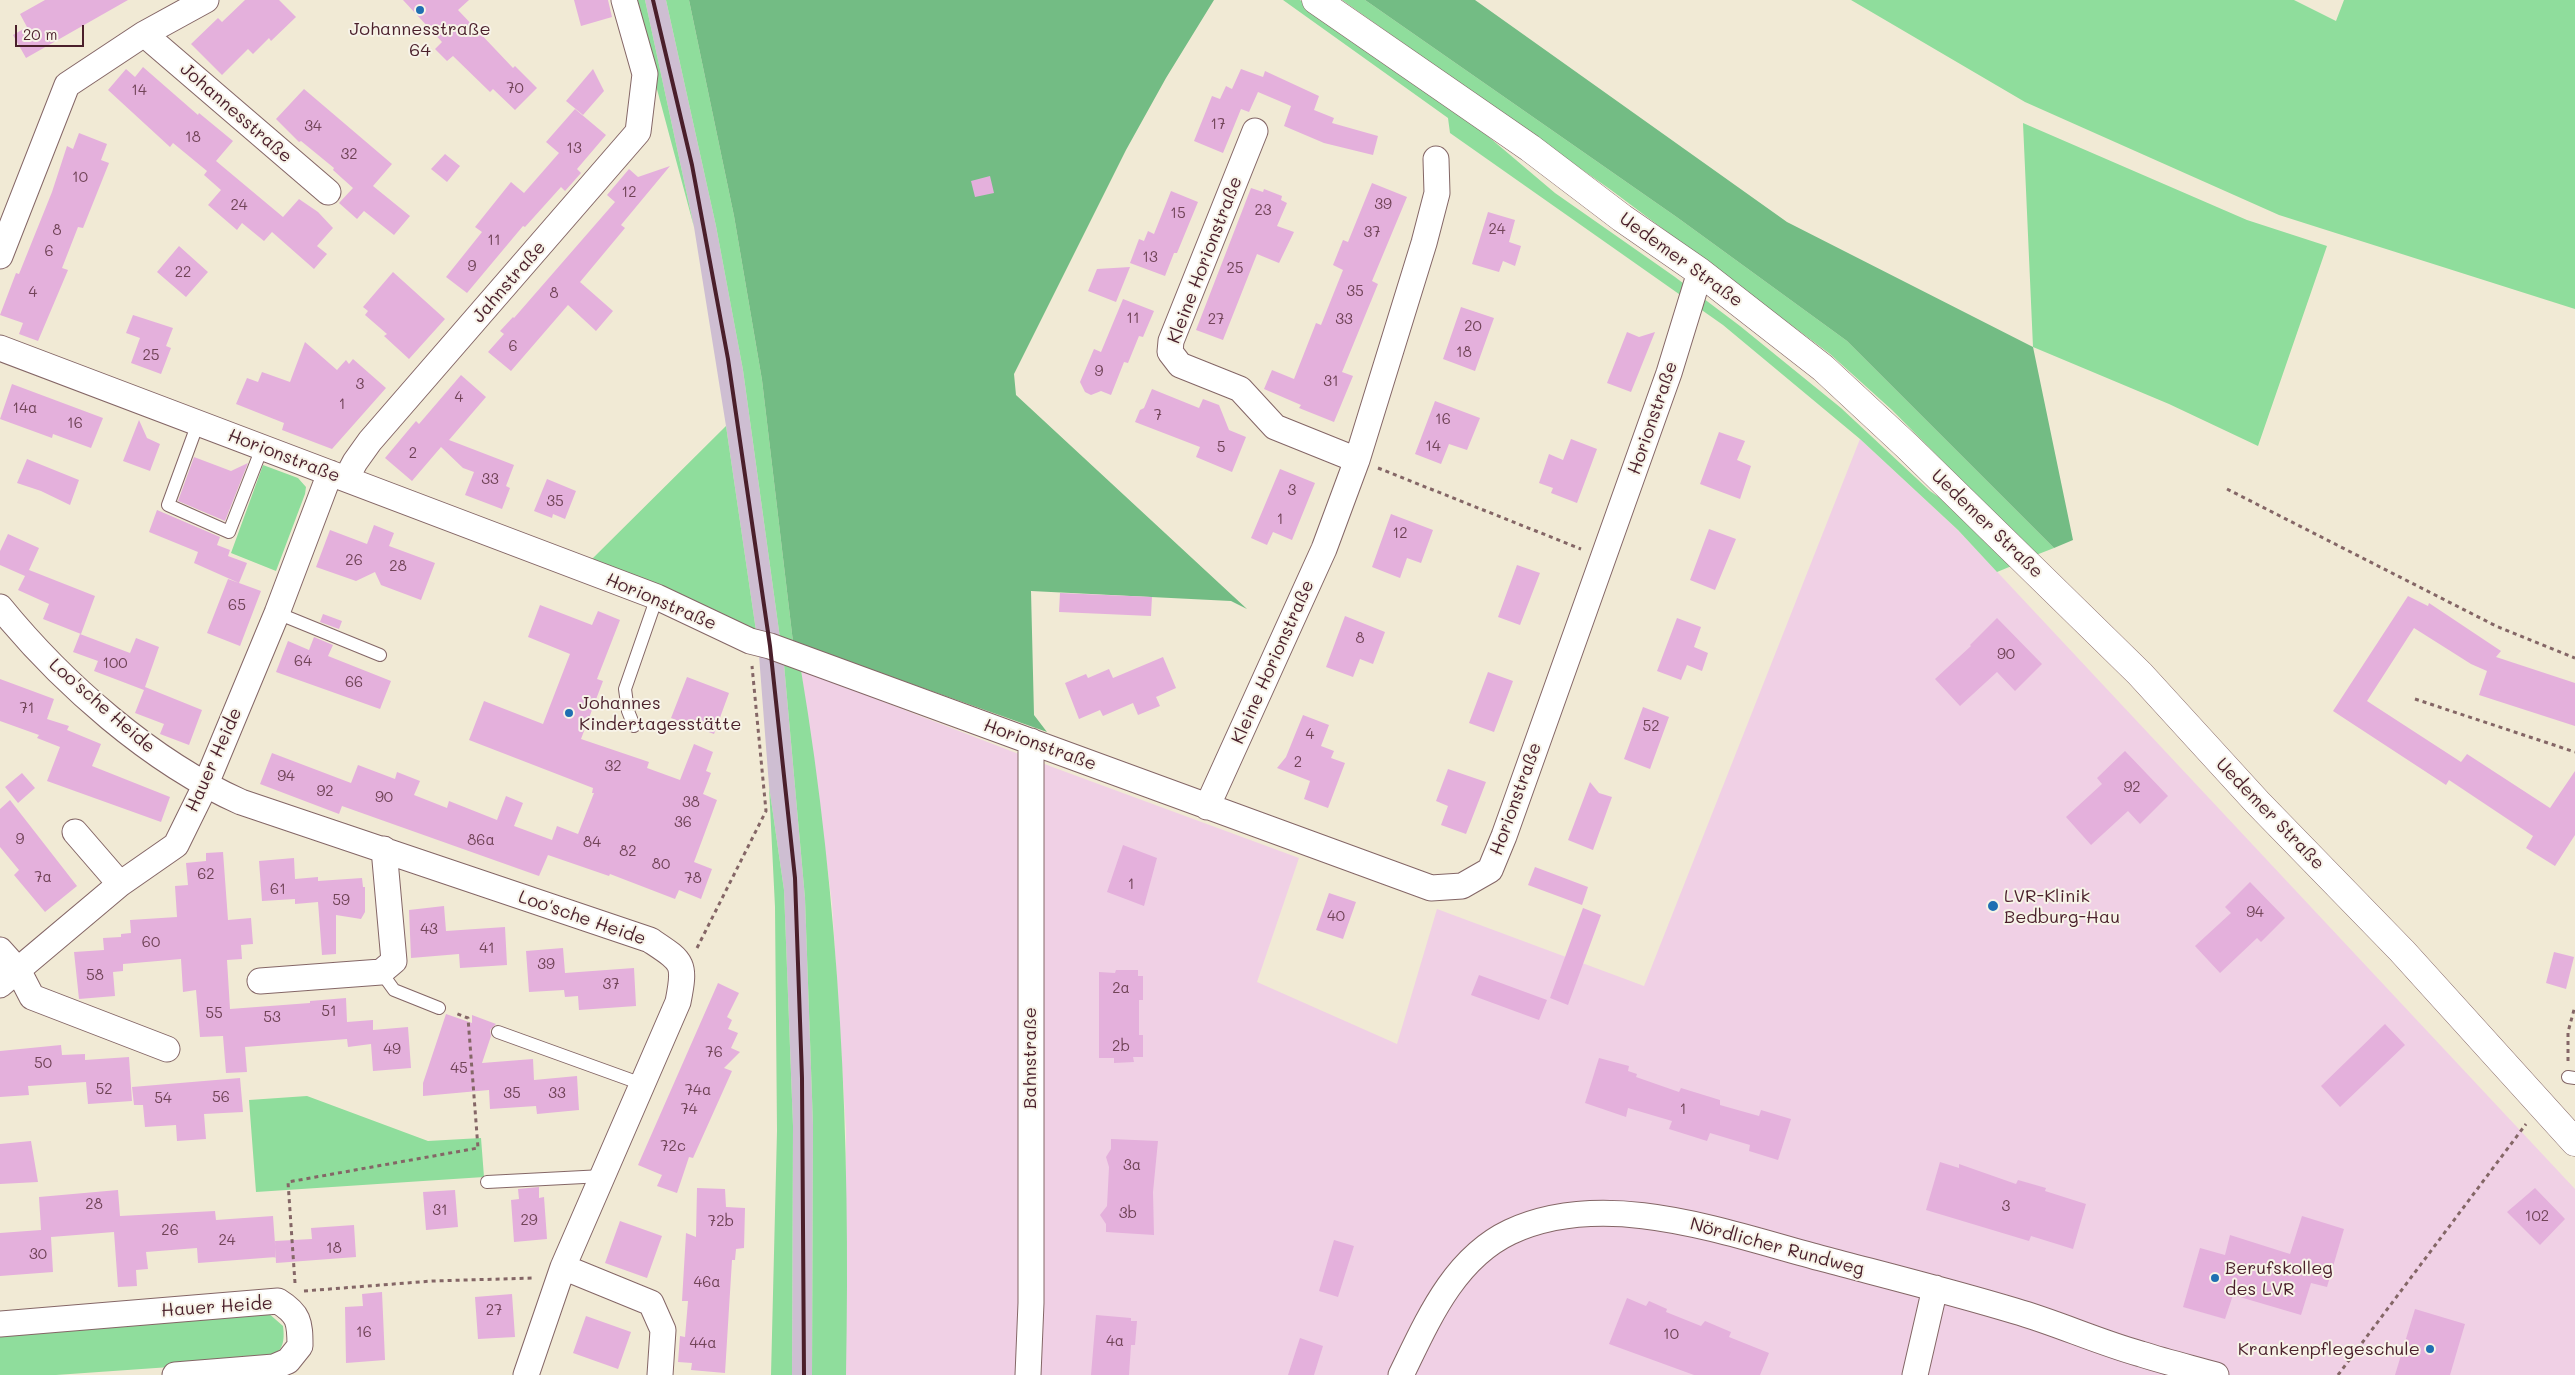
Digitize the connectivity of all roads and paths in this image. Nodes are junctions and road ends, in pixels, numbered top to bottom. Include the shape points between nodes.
1 (206, 0) edge
2 (624, 0) edge
3 (1316, 0) edge
4 (144, 34) junction
5 (1255, 131) dead end
6 (1436, 159) dead end
7 (328, 192) dead end
8 (0, 256) edge
9 (1700, 272) junction
10 (0, 348) edge
11 (198, 423) junction
12 (262, 448) junction
13 (1357, 460) junction
14 (338, 476) junction
15 (2227, 489) dead end
16 (1603, 558) junction
17 (657, 597) junction
18 (0, 607) edge
19 (277, 613) junction
20 (750, 641) junction
21 (380, 655) dead end
22 (2575, 658) edge
23 (2415, 700) dead end
24 (634, 726) dead end
25 (1031, 741) junction
26 (2575, 752) edge
27 (205, 786) junction
28 (1207, 807) junction
29 (75, 832) dead end
30 (384, 850) junction
31 (120, 884) junction
32 (0, 950) edge
33 (677, 958) junction
34 (380, 972) junction
35 (9, 978) edge
36 (260, 981) dead end
37 (2575, 1006) edge
38 (439, 1008) joint
39 (498, 1032) dead end
40 (167, 1049) dead end
41 (2572, 1077) edge
42 (642, 1084) junction
43 (2544, 1107) junction
44 (2575, 1142) edge
45 (603, 1176) junction
46 (487, 1182) dead end
47 (562, 1272) junction
48 (1935, 1288) junction
49 (287, 1297) junction
50 (0, 1324) edge
51 (2143, 1365) edge
52 (175, 1375) edge
53 (526, 1375) edge
54 (660, 1375) edge
55 (1028, 1375) edge
56 (1401, 1375) edge
57 (1915, 1375) edge
58 (2216, 1375) edge
59 (2338, 1375) edge

1 - 4 street
2 - 14 street, Jahnstraße via 645,74 638,132 355,462
3 - 9 main road, Uedemer Straße via 1530,148
4 - 7 street, Johannesstraße
4 - 8 street via 67,85
5 - 13 street, Kleine Horionstraße via 1171,341 1170,352 1180,365 1240,389 1275,426
6 - 13 street, Kleine Horionstraße via 1437,193 1424,244
9 - 16 street, Horionstraße via 1669,374
9 - 43 main road, Uedemer Straße via 1823,368 2098,631 2257,802 2402,950
10 - 11 street, Horionstraße
11 - 12 street, Horionstraße
11 - 12 lane via 168,505 229,532
12 - 14 street, Horionstraße
13 - 16 path
13 - 28 street, Kleine Horionstraße via 1317,565
14 - 17 street, Horionstraße
14 - 19 street, Hauer Heide
15 - 22 path via 2496,626
16 - 28 street, Horionstraße via 1490,870 1462,886 1432,888
17 - 20 street, Horionstraße
17 - 24 lane via 625,689
18 - 27 street, Loo'sche Heide via 46,658 136,740
19 - 21 lane
19 - 27 street, Hauer Heide
20 - 25 street, Horionstraße
20 - 33 path via 766,811 692,960
23 - 26 path
25 - 28 street, Horionstraße
25 - 55 street, Bahnstraße via 1031,1302
27 - 30 street, Loo'sche Heide via 241,802
27 - 31 street, Hauer Heide via 176,845
29 - 31 street
30 - 33 street, Loo'sche Heide via 650,940
30 - 34 street via 394,961
31 - 35 street, Hauer Heide
32 - 35 street
33 - 42 street via 684,974 678,1002
34 - 36 street
34 - 38 lane via 394,990
35 - 40 street via 32,996
37 - 41 path via 2568,1032
38 - 49 path via 468,1018 478,1148 288,1182
39 - 42 lane
42 - 45 street
43 - 44 main road, Uedemer Straße
43 - 59 path via 2530,1119
45 - 46 lane
45 - 47 street
47 - 49 path via 305,1290
47 - 53 street
47 - 54 street via 651,1303 663,1330
48 - 51 street, Nördlicher Rundweg via 2017,1311
48 - 56 street, Nördlicher Rundweg via 1675,1220 1610,1213 1548,1218 1509,1233 1468,1262 1435,1306
48 - 57 street
49 - 50 street, Hauer Heide
49 - 52 street, Hauer Heide via 300,1331 300,1346 288,1361 274,1367
51 - 58 street, Nördlicher Rundweg

